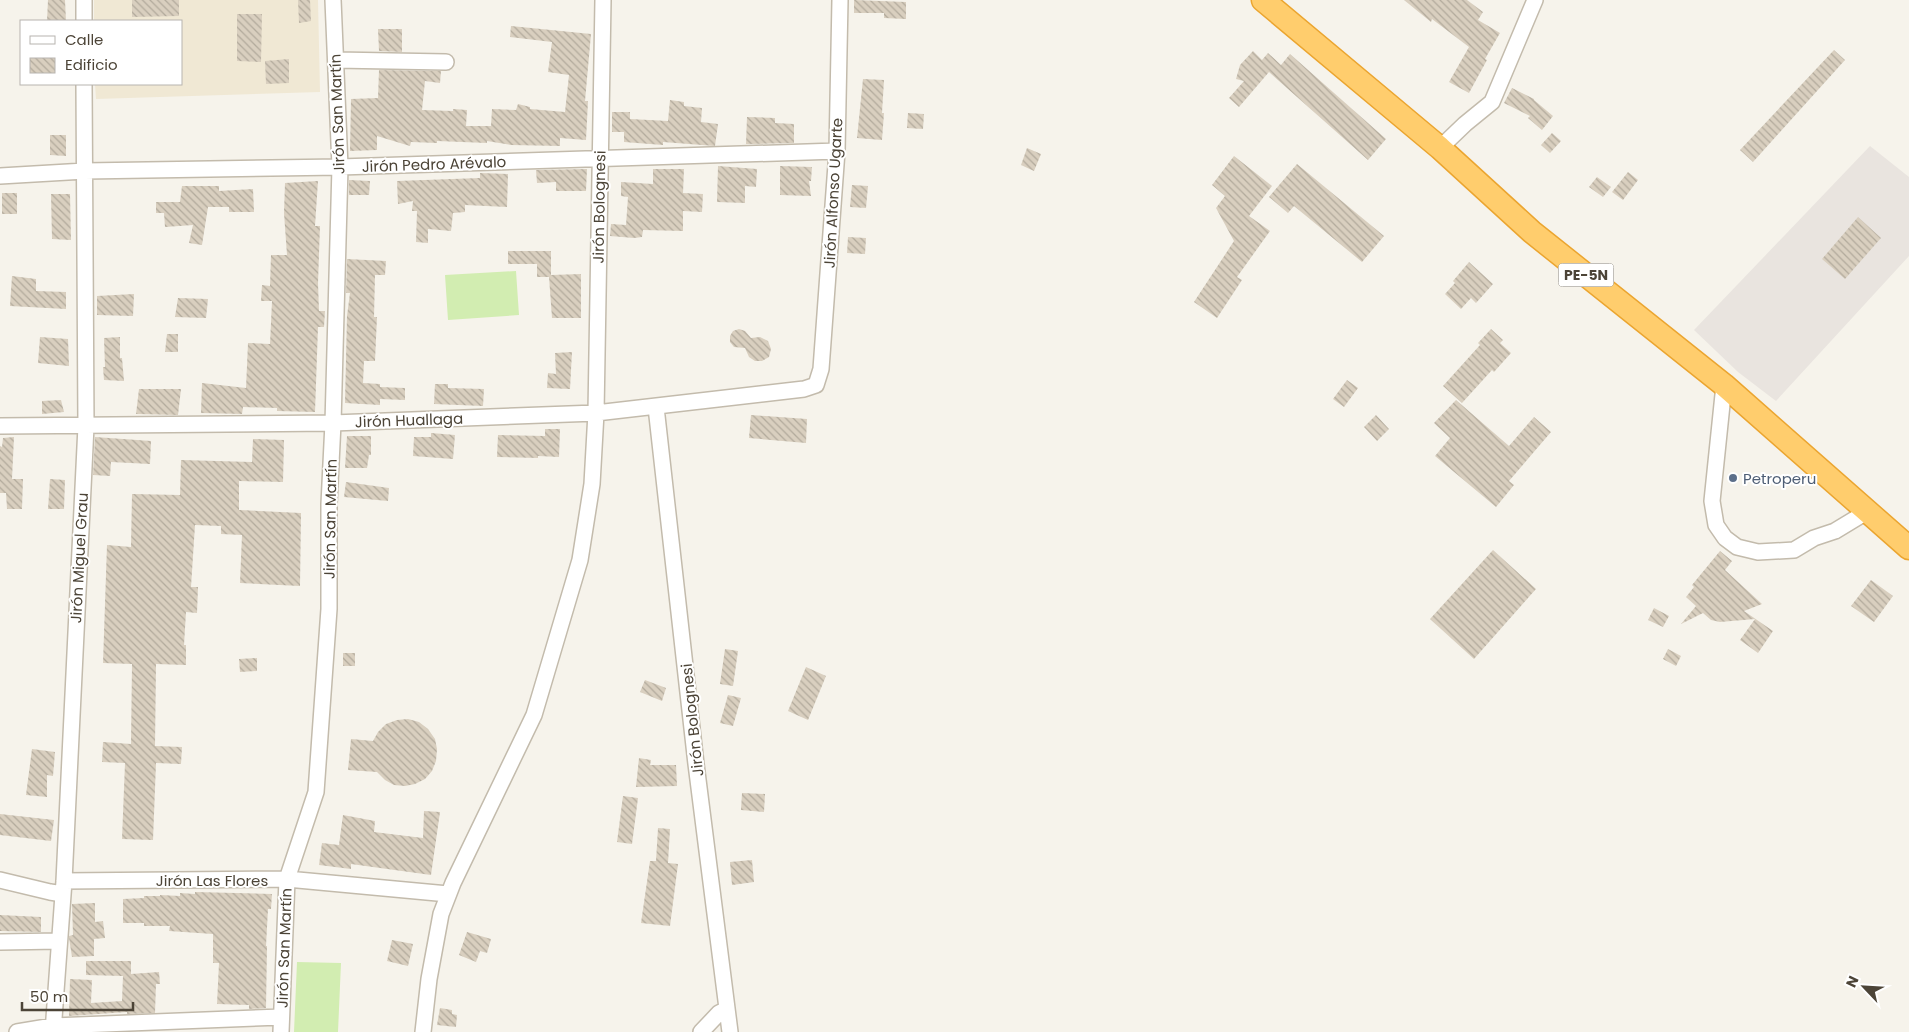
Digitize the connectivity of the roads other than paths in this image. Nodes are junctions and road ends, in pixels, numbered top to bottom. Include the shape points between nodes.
1 (84, 0) edge
2 (333, 0) edge
3 (603, 0) edge
4 (840, 0) edge
5 (1263, 0) edge
6 (1535, 0) edge
7 (84, 20) edge
8 (336, 60) junction
9 (446, 62) dead end
10 (84, 85) edge
11 (1440, 148) junction
12 (837, 151) junction
13 (600, 158) junction
14 (340, 167) junction
15 (85, 171) junction
16 (0, 176) edge
17 (816, 385) joint
18 (1724, 385) junction
19 (656, 407) junction
20 (596, 414) junction
21 (333, 423) junction
22 (0, 426) edge
23 (86, 426) junction
24 (1868, 511) junction
25 (1909, 548) edge
26 (287, 879) junction
27 (0, 880) edge
28 (64, 887) junction
29 (448, 894) junction
30 (59, 941) junction
31 (0, 942) edge
32 (727, 1008) junction
33 (281, 1025) edge
34 (53, 1029) edge
35 (17, 1032) edge
36 (423, 1032) edge
37 (701, 1032) edge
38 (730, 1032) edge

1 - 7 street
2 - 8 street, Jirón San Martín
3 - 13 street, Jirón Bolognesi
4 - 12 street, Jirón Alfonso Ugarte
5 - 11 highway, PE-5N
6 - 11 street via 1492,102
8 - 9 street
8 - 14 street, Jirón San Martín
10 - 15 street, Jirón Miguel Grau
11 - 18 highway, PE-5N via 1532,232
12 - 13 street, Jirón Pedro Arévalo
12 - 17 street, Jirón Alfonso Ugarte via 821,369
13 - 14 street, Jirón Pedro Arévalo
13 - 20 street, Jirón Bolognesi
14 - 15 street, Jirón Pedro Arévalo
14 - 21 street, Jirón San Martín
15 - 16 street, Jirón Pedro Arévalo
15 - 23 street, Jirón Miguel Grau
17 - 19 street, Jirón Huallaga
18 - 24 highway, PE-5N
18 - 24 street via 1712,502 1716,524 1725,538 1737,547 1758,552 1794,550
19 - 20 street, Jirón Huallaga
19 - 32 street, Jirón Bolognesi
20 - 21 street, Jirón Huallaga
20 - 29 street, Jirón Bolognesi via 592,484 580,560 534,714
21 - 23 street, Jirón Huallaga
21 - 26 street, Jirón San Martín via 329,609 316,792
22 - 23 street, Jirón Huallaga
23 - 28 street, Jirón Miguel Grau
24 - 25 highway, PE-5N
26 - 28 street, Jirón Las Flores
26 - 29 street, Jirón Las Flores
26 - 33 street, Jirón San Martín
27 - 28 street, Jirón Las Flores via 50,892
28 - 30 street, Jirón Miguel Grau
29 - 36 street, Jirón Bolognesi via 428,979
30 - 31 street
30 - 34 street, Jirón Miguel Grau
32 - 37 street
32 - 38 street, Jirón Bolognesi
33 - 34 street
34 - 35 street

